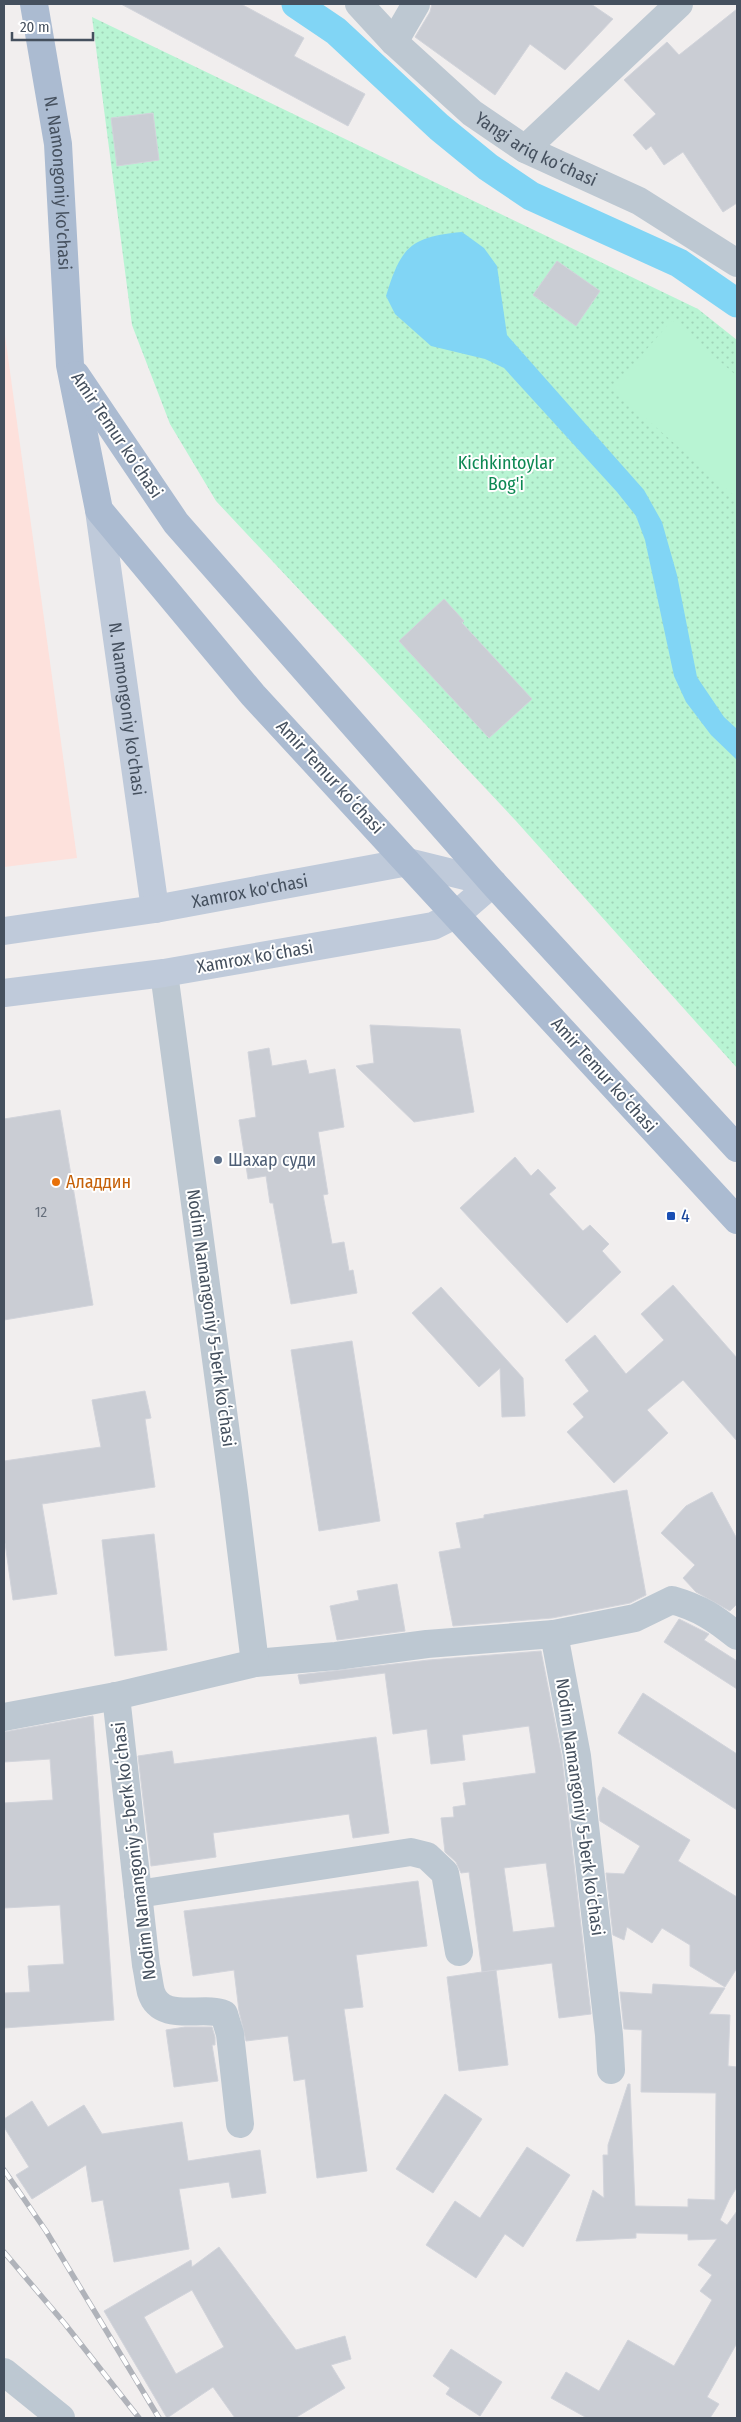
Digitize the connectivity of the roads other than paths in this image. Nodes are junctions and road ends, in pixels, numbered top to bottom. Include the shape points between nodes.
1 (34, 4) edge
2 (359, 4) edge
3 (416, 4) edge
4 (679, 4) edge
5 (394, 42) junction
6 (526, 149) junction
7 (735, 260) edge
8 (70, 366) junction
9 (98, 510) junction
10 (408, 862) junction
11 (493, 883) junction
12 (156, 909) junction
13 (457, 914) junction
14 (4, 932) edge
15 (164, 973) junction
16 (4, 993) edge
17 (737, 1148) edge
18 (737, 1220) edge
19 (554, 1634) junction
20 (737, 1636) edge
21 (255, 1663) junction
22 (116, 1696) junction
23 (4, 1717) edge
24 (138, 1894) junction
25 (459, 1952) dead end
26 (611, 2070) dead end
27 (240, 2124) dead end
28 (4, 2372) edge
29 (61, 2418) edge

1 - 8 main road, N. Namongoniy ko'chasi via 58,144
2 - 5 street, Yangi ariq ko‘chasi
3 - 5 street
4 - 6 street
5 - 6 street, Yangi ariq ko‘chasi via 472,113
6 - 7 street, Yangi ariq ko‘chasi via 639,201
8 - 9 main road, Amir Temur koʻchasi
8 - 11 main road, Amir Temur koʻchasi via 176,523
9 - 10 main road, Amir Temur koʻchasi via 253,695
9 - 12 main road, N. Namongoniy ko'chasi
10 - 11 main road, Xamrox ko'chasi
10 - 12 main road, Xamrox ko'chasi
10 - 13 main road, Amir Temur koʻchasi
11 - 13 main road, Xamrox koʻchasi
11 - 17 main road, Amir Temur koʻchasi
12 - 14 main road, Xamrox ko'chasi
13 - 15 main road, Xamrox koʻchasi via 433,926
13 - 18 main road, Amir Temur koʻchasi
15 - 16 main road, Xamrox koʻchasi
15 - 21 street, Nodim Namangoniy 5-berk koʻchasi
19 - 20 street via 635,1618 672,1600 696,1607
19 - 21 street, Nodim Namangoniy 5-berk koʻchasi
19 - 26 street, Nodim Namangoniy 5-berk koʻchasi via 577,1756
21 - 22 street, Nodim Namangoniy 5-berk koʻchasi
22 - 23 street, Nodim Namangoniy 5-berk koʻchasi
22 - 24 street, Nodim Namangoniy 5-berk koʻchasi
24 - 25 street via 411,1852 427,1856 445,1873
24 - 27 street, Nodim Namangoniy 5-berk koʻchasi via 152,1994 161,2006 176,2012 215,2010 224,2014 230,2034
28 - 29 street

